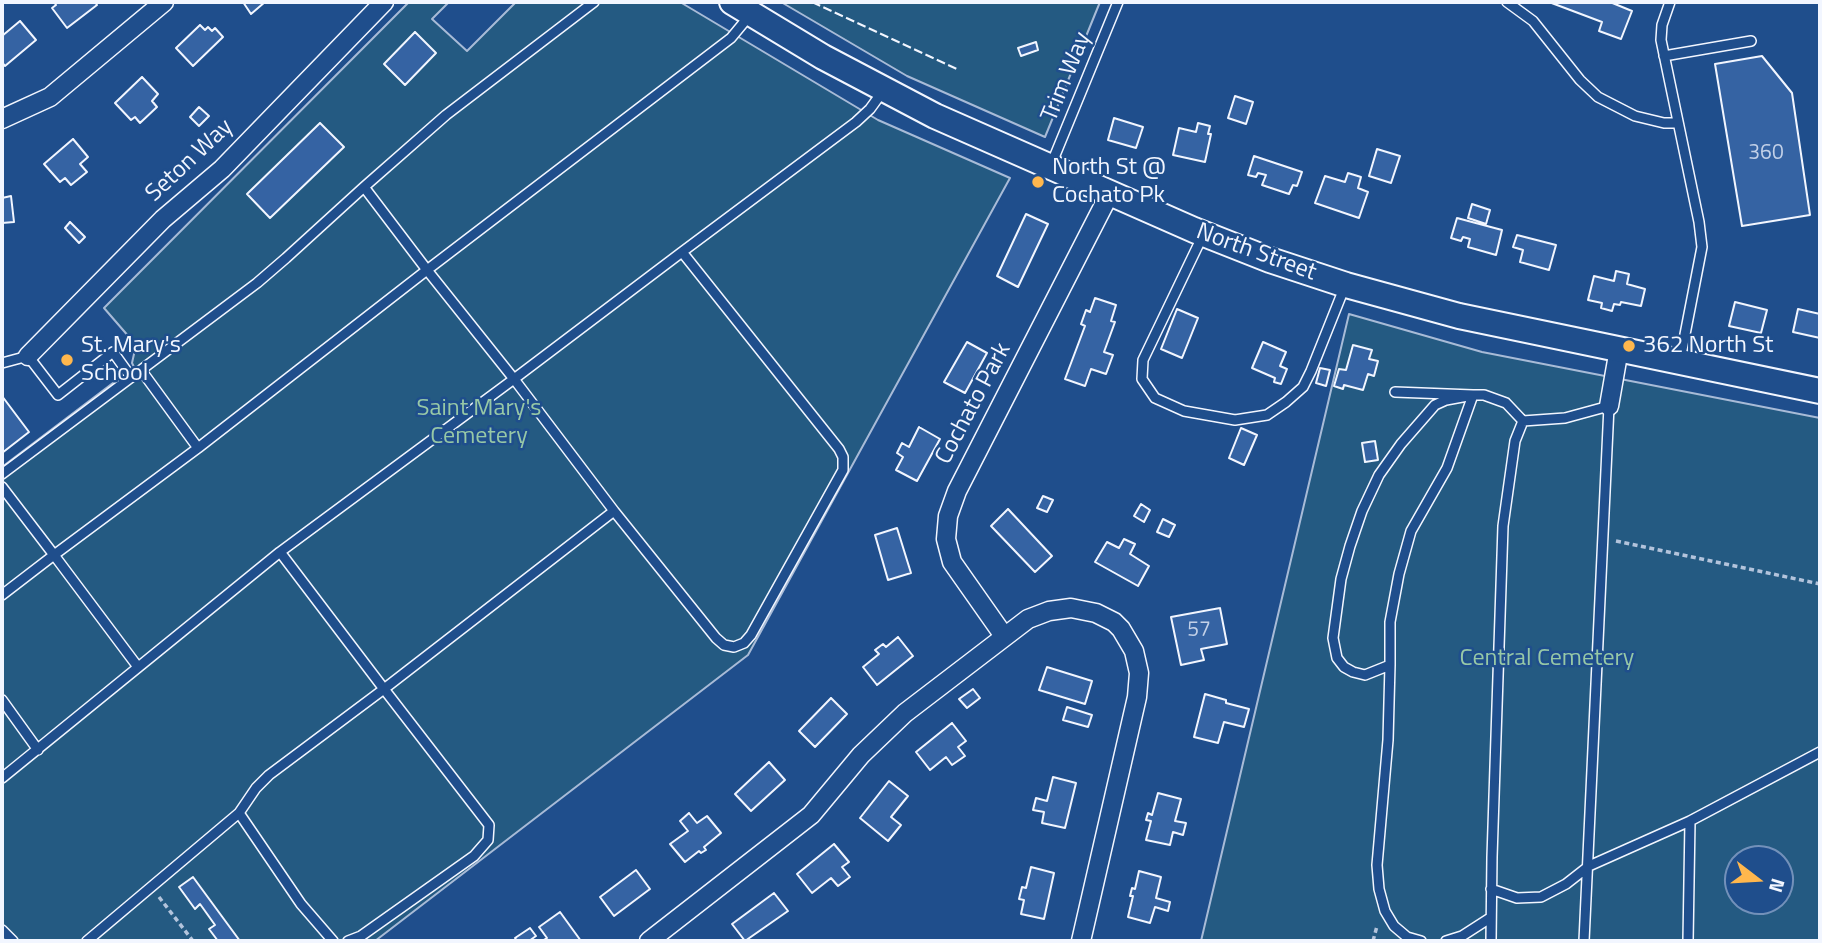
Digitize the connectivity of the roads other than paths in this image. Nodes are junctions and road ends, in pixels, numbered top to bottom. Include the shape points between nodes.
1 (164, 2) edge
2 (384, 2) edge
3 (594, 2) edge
4 (1118, 2) edge
5 (1507, 2) edge
6 (1670, 2) edge
7 (742, 8) edge
8 (1751, 41) dead end
9 (1664, 56) junction
10 (884, 90) junction
11 (2, 119) edge
12 (1678, 122) junction
13 (1051, 167) junction
14 (364, 187) junction
15 (1110, 193) junction
16 (1204, 234) junction
17 (682, 252) junction
18 (427, 270) junction
19 (1346, 285) junction
20 (1619, 349) junction
21 (2, 356) edge
22 (28, 356) junction
23 (1680, 361) junction
24 (2, 363) edge
25 (141, 370) junction
26 (131, 377) junction
27 (514, 379) junction
28 (1820, 391) edge
29 (1395, 392) dead end
30 (1473, 395) junction
31 (1609, 406) junction
32 (1523, 421) junction
33 (198, 448) junction
34 (2, 474) edge
35 (2, 487) edge
36 (614, 511) junction
37 (281, 552) junction
38 (54, 555) junction
39 (2, 595) edge
40 (1004, 636) junction
41 (1390, 666) junction
42 (138, 667) junction
43 (384, 689) junction
44 (2, 701) edge
45 (38, 750) junction
46 (1820, 752) edge
47 (2, 778) edge
48 (239, 813) junction
49 (1690, 821) junction
50 (1589, 866) junction
51 (1491, 889) junction
52 (1490, 918) junction
53 (2, 930) edge
54 (13, 941) edge
55 (87, 941) edge
56 (333, 941) edge
57 (348, 941) edge
58 (649, 941) edge
59 (1081, 941) edge
60 (1421, 941) edge
61 (1446, 941) edge
62 (1491, 941) edge
63 (1584, 941) edge
64 (1688, 941) edge

1 - 11 street via 50,97
2 - 22 street, Seton Way via 222,169 153,228
3 - 14 lane via 454,109
4 - 13 lane, Trim Way
5 - 12 lane via 1533,21 1598,97 1635,116
6 - 9 lane via 1661,33
7 - 10 main road, North Street
7 - 18 lane via 731,38
8 - 9 lane
9 - 12 lane
10 - 13 main road, North Street
10 - 17 lane via 856,122
12 - 23 lane via 1702,247
13 - 15 main road, North Street
14 - 18 lane
14 - 25 lane via 257,283
15 - 16 main road, North Street
15 - 40 street, Cochato Park via 948,516 946,539 952,562
16 - 19 main road, North Street
16 - 19 lane via 1143,360 1142,379 1155,398 1184,411 1235,420 1267,415 1286,402 1303,387
17 - 27 lane
17 - 36 lane via 839,449 843,470 751,635 734,647 718,641
18 - 27 lane
18 - 33 lane
19 - 20 main road, North Street via 1459,316
20 - 23 main road, North Street
20 - 31 street
21 - 22 lane
22 - 24 lane
22 - 26 lane via 58,395 113,352
23 - 28 main road, North Street
25 - 26 lane
25 - 33 lane
26 - 34 lane
27 - 36 lane
27 - 37 lane
29 - 30 lane
30 - 32 lane via 1506,402
30 - 41 lane via 1447,468 1411,531 1390,622
30 - 41 lane via 1435,405 1409,434 1379,475 1350,546 1337,601 1337,658 1344,667 1365,675
31 - 32 lane via 1565,418
31 - 50 lane
32 - 51 lane via 1503,526
33 - 38 lane
35 - 38 lane
36 - 43 lane
37 - 42 lane
37 - 43 lane
38 - 39 lane
38 - 42 lane
40 - 58 street via 876,739 800,824
40 - 59 street via 1038,614 1084,610 1121,629 1138,662 1137,697
41 - 60 lane via 1379,890 1394,926
42 - 45 lane
43 - 48 lane via 270,775
43 - 57 lane via 489,825 488,840 474,856
44 - 45 lane
45 - 47 lane
46 - 49 lane
48 - 55 lane
48 - 56 lane via 300,904
49 - 50 lane
49 - 64 lane
50 - 51 lane via 1541,897 1517,898
50 - 63 lane
51 - 52 lane
52 - 61 lane
52 - 62 lane
53 - 54 lane

